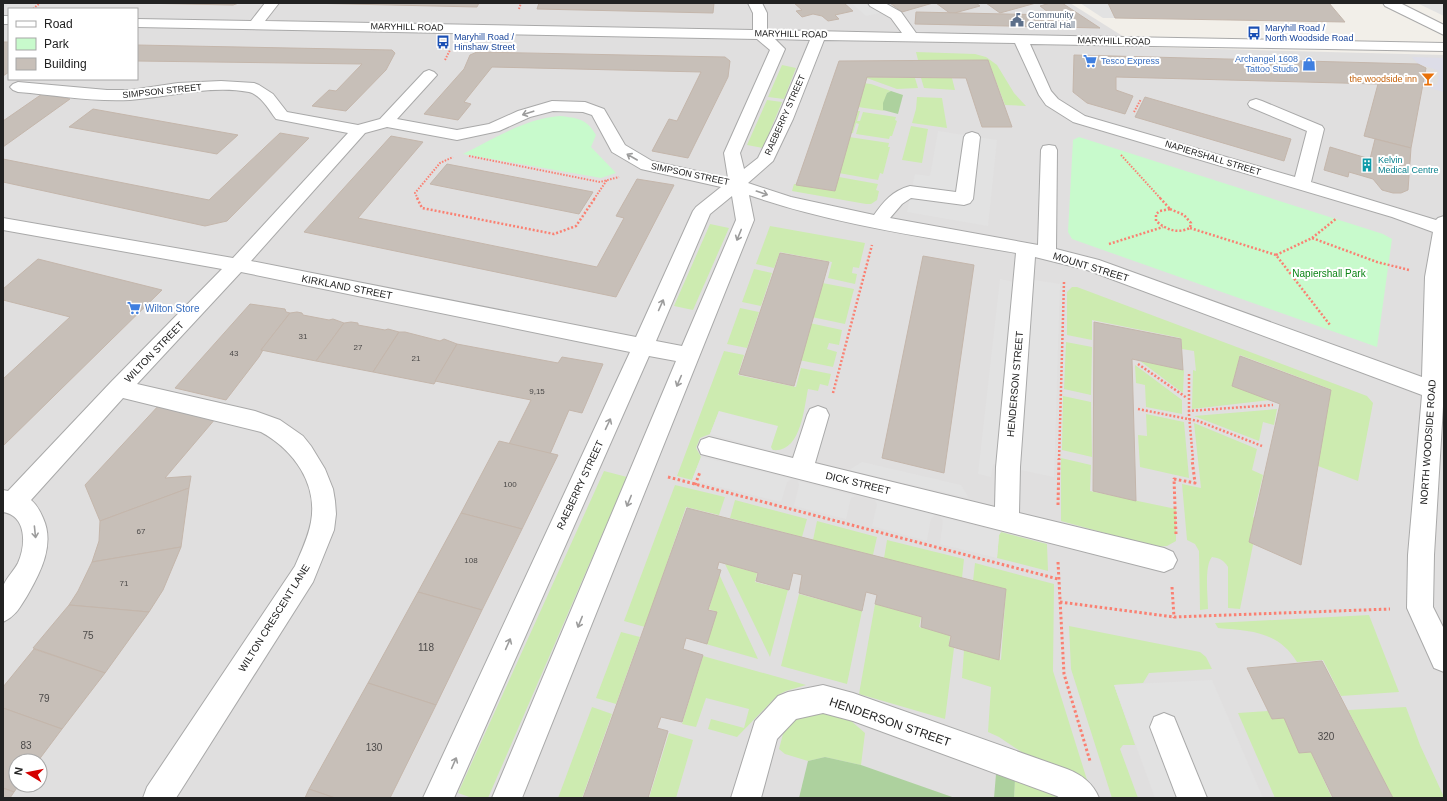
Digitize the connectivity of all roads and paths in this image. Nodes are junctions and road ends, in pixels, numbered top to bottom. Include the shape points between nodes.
1 (272, 3) edge
2 (755, 3) edge
3 (875, 3) edge
4 (1390, 3) edge
5 (138, 23) edge
6 (255, 25) junction
7 (461, 28) junction
8 (1444, 31) edge
9 (760, 34) junction
10 (819, 35) junction
11 (912, 37) junction
12 (1021, 40) junction
13 (1444, 47) edge
14 (429, 75) joint
15 (45, 80) edge
16 (1256, 104) dead end
17 (386, 122) junction
18 (359, 130) junction
19 (457, 135) junction
20 (972, 137) dead end
21 (1049, 150) dead end
22 (459, 154) junction
23 (1120, 154) dead end
24 (647, 165) junction
25 (607, 180) junction
26 (737, 185) junction
27 (1302, 185) junction
28 (1347, 198) junction
29 (1171, 210) junction
30 (878, 222) junction
31 (3, 224) edge
32 (1163, 227) junction
33 (1444, 227) edge
34 (1190, 228) junction
35 (1312, 238) junction
36 (1026, 248) junction
37 (1056, 255) junction
38 (1276, 255) junction
39 (237, 265) junction
40 (1092, 265) junction
41 (1434, 277) junction
42 (643, 346) junction
43 (690, 356) junction
44 (1347, 358) junction
45 (1138, 364) dead end
46 (1189, 374) dead end
47 (119, 388) junction
48 (1433, 390) junction
49 (1187, 398) junction
50 (1273, 405) dead end
51 (1138, 409) dead end
52 (1188, 412) junction
53 (818, 415) joint
54 (1188, 419) junction
55 (1262, 446) dead end
56 (710, 447) dead end
57 (802, 469) junction
58 (641, 470) junction
59 (8, 502) edge
60 (1007, 520) junction
61 (1057, 533) junction
62 (1167, 561) junction
63 (1058, 579) junction
64 (1060, 602) junction
65 (3, 608) edge
66 (1420, 608) junction
67 (1174, 617) junction
68 (1444, 658) edge
69 (1164, 727) dead end
70 (1092, 769) dead end
71 (158, 798) edge
72 (438, 798) edge
73 (507, 798) edge
74 (746, 798) edge
75 (1084, 798) edge
76 (1192, 798) edge

1 - 6 street
2 - 9 street via 760,13
3 - 11 street via 896,15
4 - 8 street
5 - 6 street, MARYHILL ROAD
6 - 7 street, MARYHILL ROAD
7 - 9 street, MARYHILL ROAD
7 - 14 path via 441,67
9 - 10 street, MARYHILL ROAD
9 - 26 street via 778,49 732,152
10 - 11 street, MARYHILL ROAD
10 - 26 street, RAEBERRY STREET via 765,161
11 - 12 street, MARYHILL ROAD
12 - 13 street, MARYHILL ROAD
12 - 27 street, NAPIERSHALL STREET via 1044,92 1052,102 1079,118
14 - 17 street
15 - 18 street, SIMPSON STREET via 13,90 131,96 178,88 254,88 267,97 282,116
16 - 27 street via 1316,130
17 - 18 street, SIMPSON STREET
17 - 19 street, SIMPSON STREET
18 - 39 street, WILTON STREET
19 - 22 path
24 -> 19 street, SIMPSON STREET via 618,148 598,112 585,107 552,106 524,114 493,128
20 - 30 street via 964,199 910,192 902,194
21 - 37 street
22 - 25 path via 600,182
22 - 25 path via 440,163 415,193 422,208 554,234 576,226
23 - 29 path
24 - 25 path
24 - 26 street, SIMPSON STREET
26 -> 30 street, MOUNT STREET via 787,202
42 -> 26 street, RAEBERRY STREET via 702,211
26 -> 43 street via 746,220
27 - 28 street, NAPIERSHALL STREET
28 - 33 street, NAPIERSHALL STREET
28 - 35 path via 1339,216
29 - 32 path via 1161,210 1156,214 1156,221
29 - 34 path via 1188,217
30 - 36 street, MOUNT STREET
30 - 53 path via 832,394
31 - 39 street, KIRKLAND STREET
32 - 34 path via 1178,232
32 - 40 path via 1091,250
33 - 41 street, NORTH WOODSIDE ROAD
34 - 38 path
35 - 38 path
35 - 41 path via 1377,262
36 - 37 street, MOUNT STREET
36 - 60 street, HENDERSON STREET via 1008,467
37 - 40 street, MOUNT STREET
37 - 61 path
38 - 44 path via 1334,330
39 - 42 street, KIRKLAND STREET
39 - 47 street, WILTON STREET
40 - 44 street, MOUNT STREET
41 - 48 street, NORTH WOODSIDE ROAD
42 - 43 street, KIRKLAND STREET
72 -> 42 street, RAEBERRY STREET
43 -> 58 street
44 - 48 street, MOUNT STREET
45 - 49 path
46 - 49 path
47 - 59 street, WILTON STREET
47 - 71 street, WILTON CRESCENT LANE via 254,420 275,428 293,441 312,466 321,490 324,514 317,545 304,574
48 - 66 street, NORTH WOODSIDE ROAD via 1420,555
49 - 52 path
50 - 52 path
51 - 54 path
52 - 54 path
53 - 57 street
54 - 55 path
54 - 62 path via 1195,482 1174,479 1176,551
56 - 57 street, DICK STREET
57 - 60 street, DICK STREET
58 - 63 path
58 -> 73 street
59 -> 65 street via 24,508 31,517 36,531 30,565 20,585
60 - 61 street, DICK STREET
61 - 62 street, DICK STREET
61 - 63 path
62 - 67 path
63 - 64 path
64 - 67 path
64 - 70 path via 1064,674
66 - 67 path
66 - 68 street, NORTH WOODSIDE ROAD
69 - 76 street
74 - 75 street, HENDERSON STREET via 765,731 788,706 823,699 1067,784

